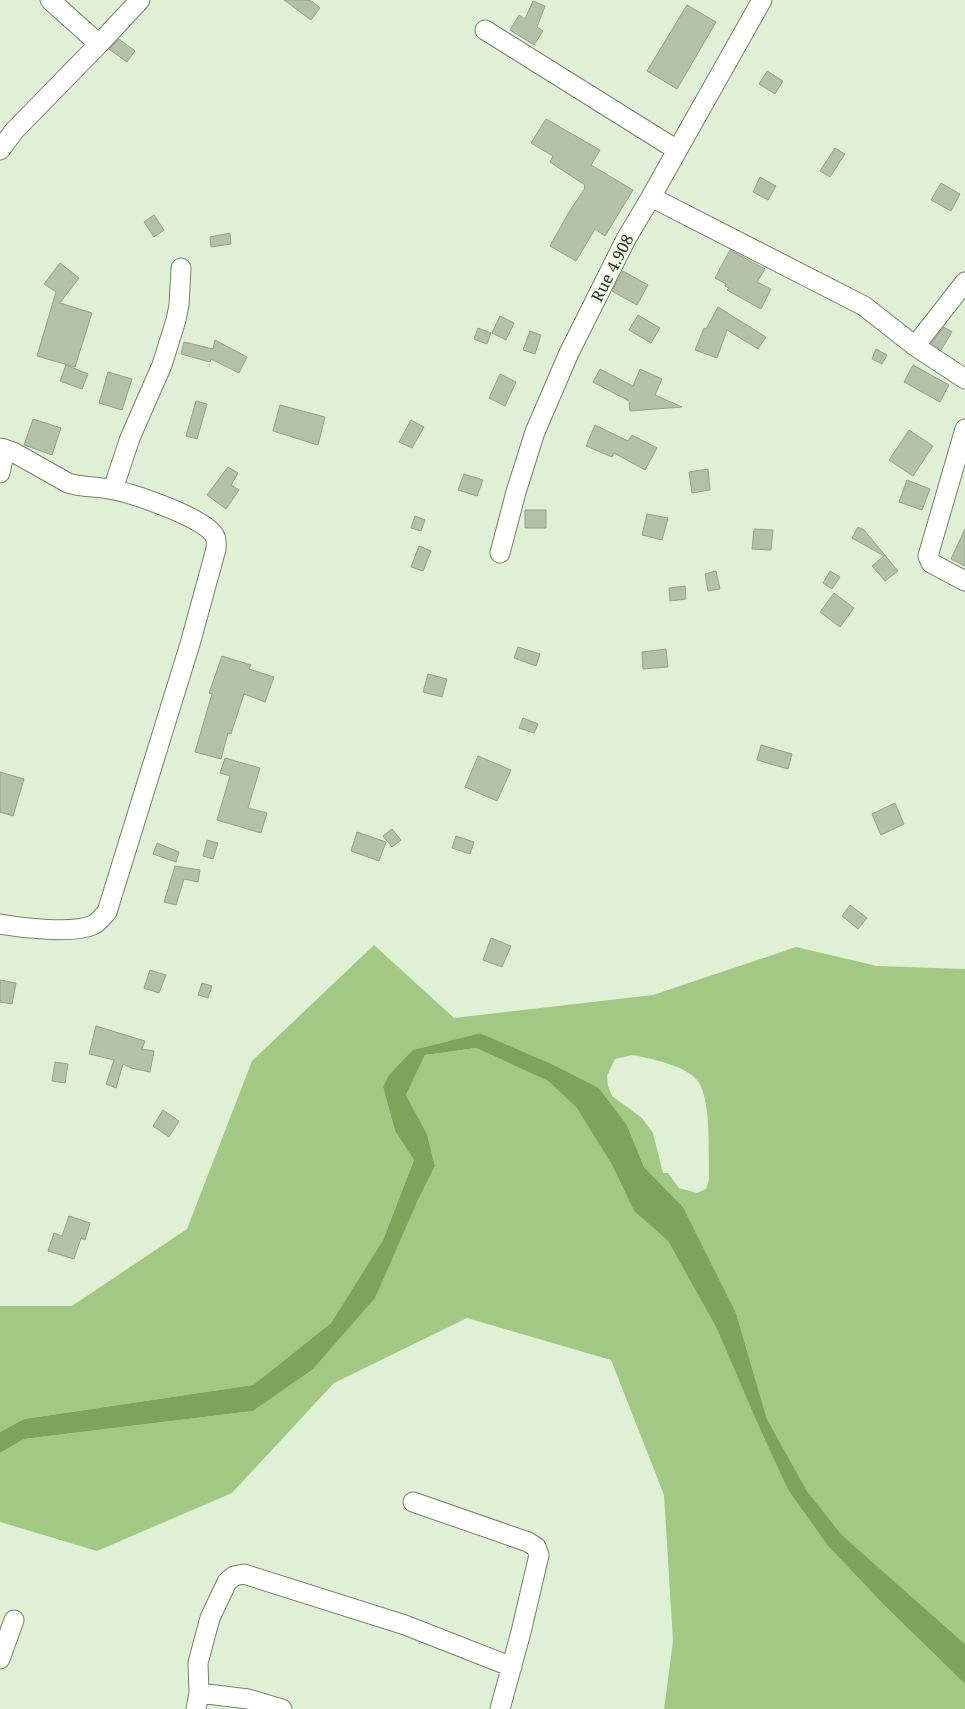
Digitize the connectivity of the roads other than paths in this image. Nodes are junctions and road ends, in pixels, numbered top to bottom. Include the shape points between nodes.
1 (50, 0) edge
2 (140, 0) edge
3 (762, 0) edge
4 (485, 30) dead end
5 (99, 44) junction
6 (0, 150) edge
7 (678, 150) junction
8 (651, 197) junction
9 (181, 268) dead end
10 (965, 282) edge
11 (916, 346) junction
12 (965, 379) edge
13 (965, 429) edge
14 (3, 449) edge
15 (0, 473) edge
16 (113, 489) junction
17 (500, 553) dead end
18 (965, 581) edge
19 (0, 924) edge
20 (414, 1502) dead end
21 (14, 1620) dead end
22 (0, 1659) edge
23 (512, 1668) junction
24 (198, 1701) edge
25 (282, 1709) edge
26 (500, 1709) edge

1 - 5 street
2 - 5 street
3 - 7 street, Rue 4.908
4 - 7 street
5 - 6 street via 14,131
7 - 8 street, Rue 4.908
8 - 11 street via 864,306
8 - 17 street, Rue 4.908 via 569,352 535,432
9 - 16 street via 176,320 162,365 143,405
10 - 11 street
11 - 12 street
13 - 18 street via 928,556 931,563
14 - 15 street
14 - 16 street via 68,483
16 - 19 street via 154,502 208,528 216,537 216,549 107,912 95,925 82,928 32,929
20 - 23 street via 536,1547 538,1564
21 - 22 street
23 - 24 street via 405,1625 244,1574 227,1582 210,1618 198,1663
23 - 26 street
24 - 25 street via 248,1699

